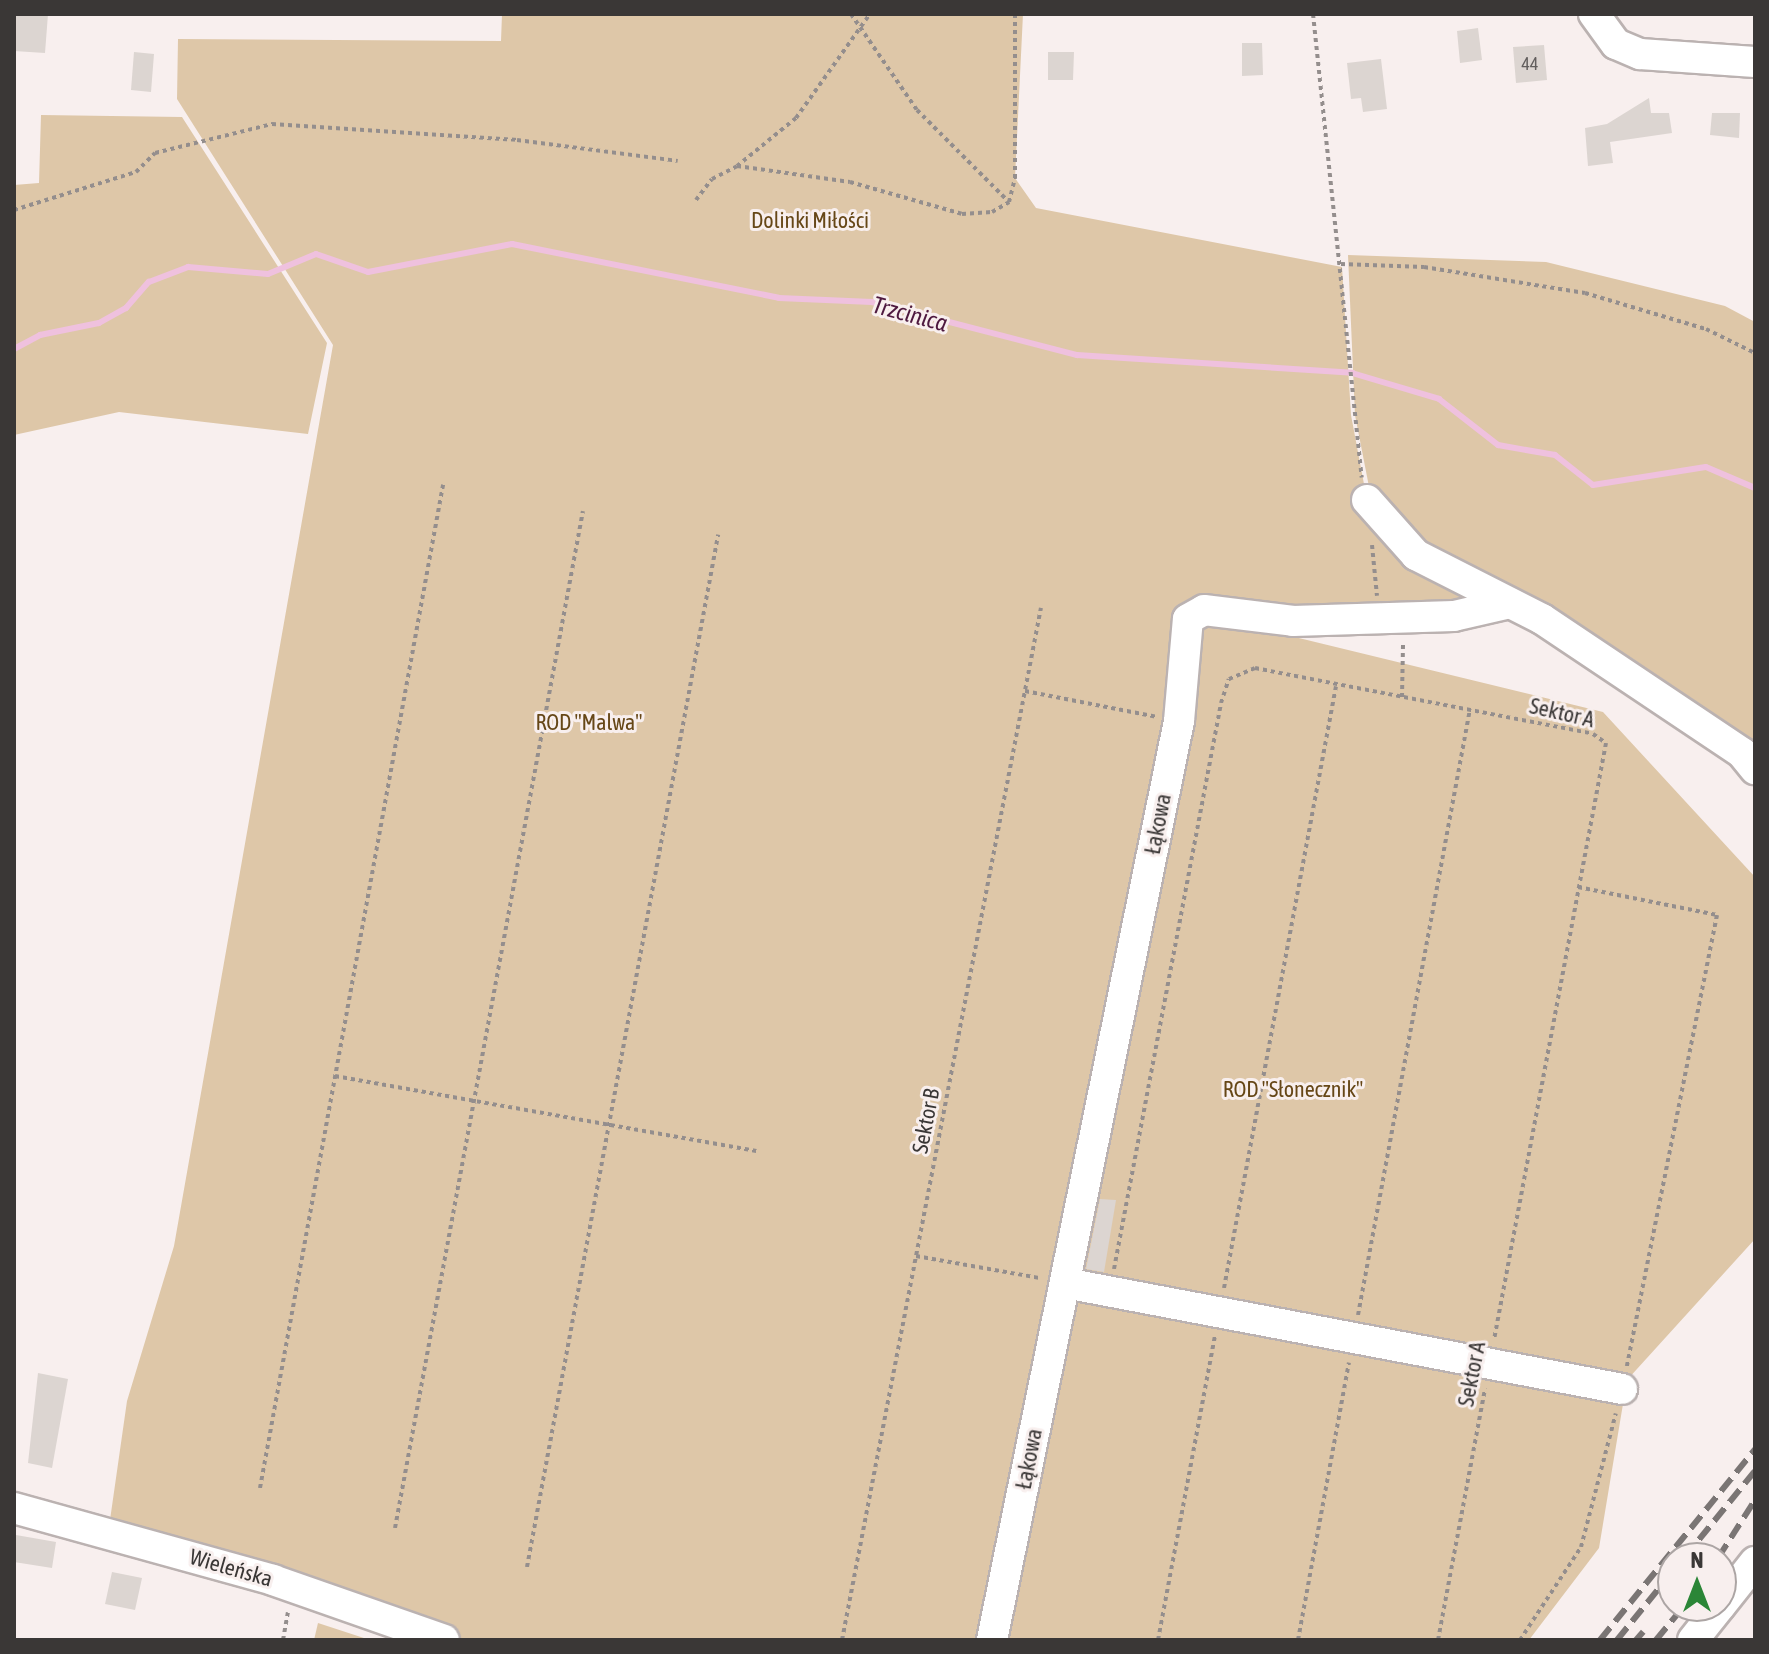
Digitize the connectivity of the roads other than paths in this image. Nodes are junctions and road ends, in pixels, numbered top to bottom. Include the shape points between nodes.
1 (1594, 14) edge
2 (1755, 62) edge
3 (1367, 500) road end
4 (1510, 603) junction
5 (1755, 769) edge
6 (1065, 1283) junction
7 (1622, 1389) road end
8 (14, 1508) edge
9 (1755, 1562) edge
10 (1737, 1585) edge
11 (1708, 1622) edge
12 (444, 1640) edge
13 (992, 1640) edge
14 (1693, 1640) edge

1 - 2 street via 1616,44 1640,54
3 - 4 street via 1416,555
4 - 5 street via 1742,753
4 - 6 street, Łąkowa via 1454,616 1293,621 1204,610 1188,619 1179,721
6 - 7 street
6 - 13 street, Łąkowa
8 - 12 street, Wieleńska via 273,1580
9 - 10 street
11 - 14 street

